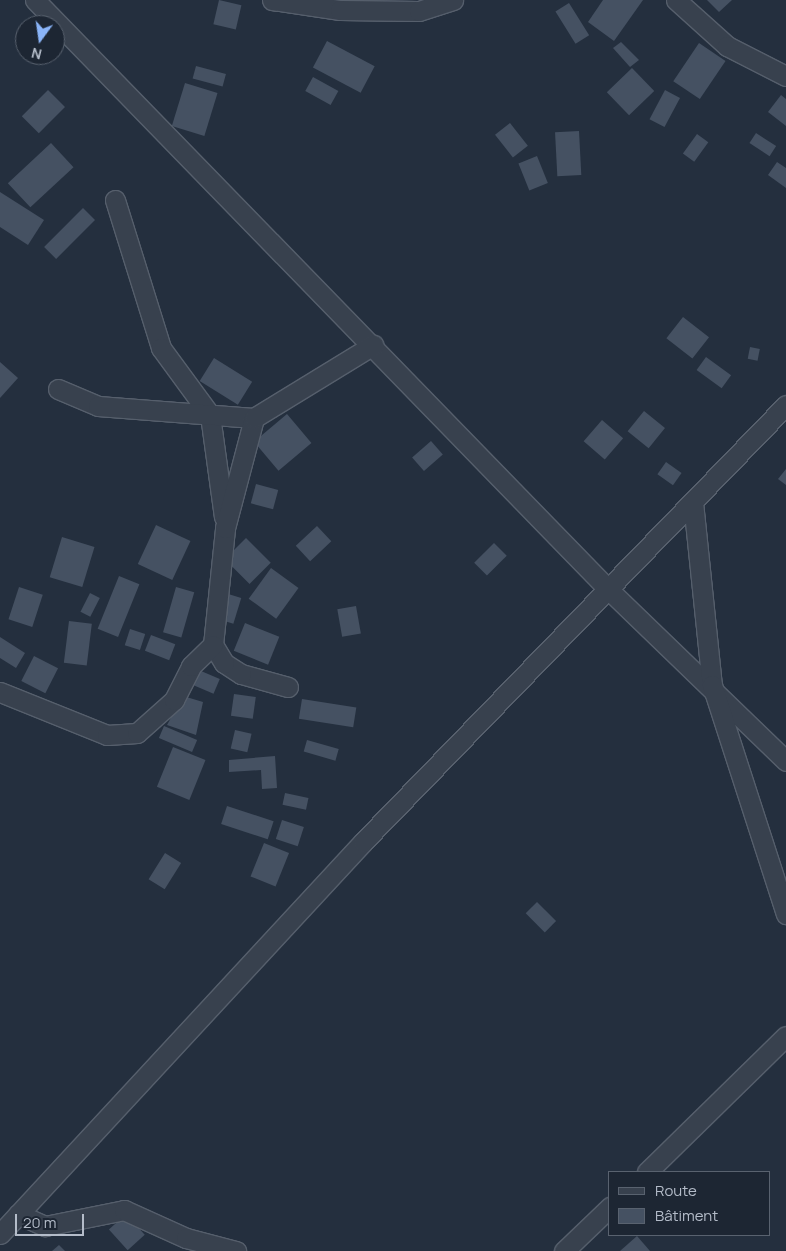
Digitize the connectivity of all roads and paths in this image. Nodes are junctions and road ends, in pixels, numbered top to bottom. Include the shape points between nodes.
1 (35, 0) edge
2 (272, 0) edge
3 (453, 0) edge
4 (676, 0) edge
5 (786, 76) edge
6 (114, 200) dead end
7 (373, 345) junction
8 (58, 389) dead end
9 (786, 405) edge
10 (210, 415) junction
11 (254, 418) junction
12 (693, 502) junction
13 (225, 528) junction
14 (609, 590) junction
15 (213, 645) junction
16 (712, 685) junction
17 (288, 687) dead end
18 (0, 692) edge
19 (786, 760) edge
20 (786, 914) edge
21 (786, 1036) edge
22 (648, 1171) edge
23 (608, 1209) edge
24 (18, 1214) junction
25 (0, 1234) edge
26 (236, 1251) edge
27 (564, 1251) edge

1 - 7 street
2 - 3 street via 340,10 419,11
4 - 5 street via 727,46
6 - 10 street via 161,348
7 - 11 street
7 - 14 street
8 - 10 street via 98,406
9 - 12 street
10 - 11 street
10 - 13 street
11 - 13 street
12 - 14 street
12 - 16 street
13 - 15 street
14 - 16 street
14 - 24 street via 363,842
15 - 17 street via 224,663 241,674
15 - 18 street via 191,666 174,700 138,733 107,735
16 - 19 street
16 - 20 street
21 - 22 street
23 - 27 street
24 - 25 street
24 - 26 street via 45,1226 124,1210 186,1238

